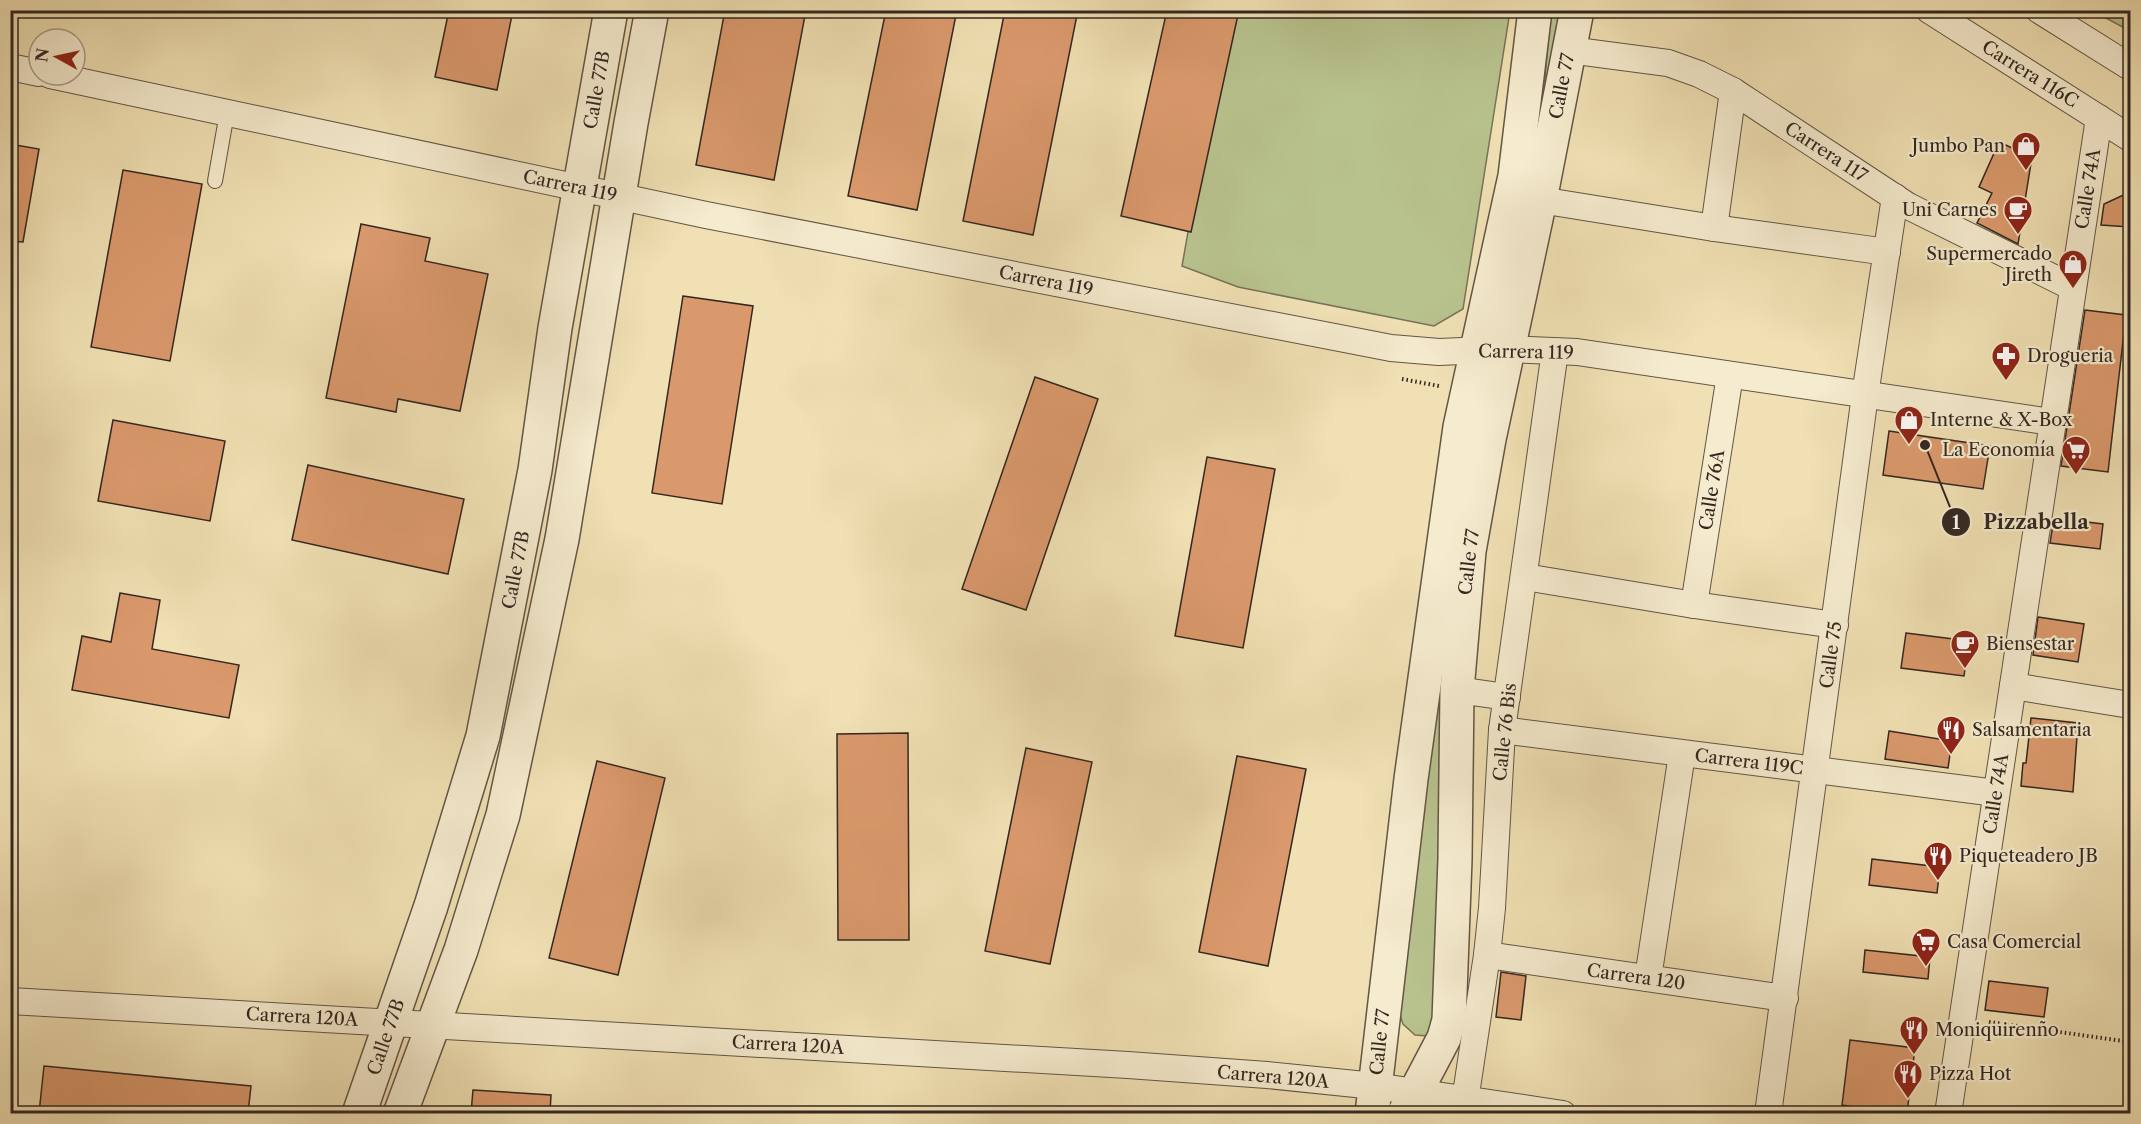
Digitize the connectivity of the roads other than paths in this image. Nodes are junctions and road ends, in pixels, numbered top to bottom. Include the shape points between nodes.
1 (611, 10) edge
2 (652, 10) edge
3 (1535, 10) edge
4 (1577, 10) edge
5 (1929, 10) edge
6 (2039, 10) edge
7 (1569, 50) junction
8 (10, 67) edge
9 (2130, 67) edge
10 (27, 71) edge
11 (87, 83) edge
12 (1733, 91) junction
13 (227, 113) junction
14 (2099, 118) junction
15 (2130, 138) edge
16 (215, 181) dead end
17 (578, 188) junction
18 (618, 196) junction
19 (1895, 197) junction
20 (1540, 200) junction
21 (1714, 228) junction
22 (1887, 252) junction
23 (2072, 287) junction
24 (1509, 349) junction
25 (1475, 351) junction
26 (1555, 351) junction
27 (1730, 375) junction
28 (1865, 395) junction
29 (2052, 422) junction
30 (1525, 577) junction
31 (1694, 605) junction
32 (1835, 625) junction
33 (2013, 686) junction
34 (1457, 690) junction
35 (1507, 697) junction
36 (2130, 705) edge
37 (1502, 730) junction
38 (1682, 754) junction
39 (1815, 770) junction
40 (1996, 793) junction
41 (1454, 902) junction
42 (1492, 908) junction
43 (1487, 955) junction
44 (1648, 978) junction
45 (1785, 998) junction
46 (10, 1001) edge
47 (391, 1022) junction
48 (433, 1025) junction
49 (1374, 1100) edge
50 (1409, 1103) edge
51 (1464, 1106) edge
52 (359, 1113) edge
53 (400, 1113) edge
54 (1563, 1113) edge
55 (1768, 1113) edge
56 (1948, 1113) edge

1 - 17 street, Calle 77B
2 - 18 street
3 - 25 street, Calle 77 via 1515,176
4 - 7 street, Calle 77
5 - 14 street, Carrera 116C
6 - 9 street
7 - 12 street, Carrera 117 via 1668,63
7 - 20 street, Calle 77
8 - 10 street
11 - 13 street, Carrera 119
12 - 19 street, Carrera 117
12 - 21 street
13 - 16 lane
13 - 17 street, Carrera 119
14 - 15 street, Carrera 116C
14 - 23 street, Calle 74A
17 - 18 street, Carrera 119
17 - 47 street, Calle 77B via 535,470 483,736 454,838
18 - 25 street, Carrera 119 via 1390,348 1418,352
18 - 48 street via 562,540 503,815
19 - 22 street, Calle 75
19 - 23 street, Carrera 117
20 - 21 street
20 - 24 street, Calle 77
21 - 22 street
22 - 28 street, Calle 75
23 - 29 street, Calle 74A
24 - 25 street, Carrera 119
24 - 26 street, Carrera 119
24 - 34 street, Calle 77 via 1469,551
25 - 49 street, Calle 77 via 1460,427 1412,768
26 - 27 street, Carrera 119
26 - 30 street, Calle 76 Bis
27 - 28 street, Carrera 119
27 - 31 street, Calle 76A
28 - 29 street, Carrera 119
28 - 32 street, Calle 75
29 - 33 street, Calle 74A
30 - 31 street
30 - 35 street, Calle 76 Bis
31 - 32 street
32 - 39 street, Calle 75
33 - 36 street
33 - 40 street, Calle 74A
34 - 35 street
34 - 41 street, Calle 77
35 - 37 street, Calle 76 Bis
37 - 38 street, Carrera 119C
37 - 42 street, Calle 76 Bis
38 - 39 street, Carrera 119C
38 - 44 street
39 - 40 street, Carrera 119C
39 - 45 street, Calle 75
40 - 56 street, Calle 74A
41 - 42 street
41 - 50 street, Calle 77 via 1449,1020 1444,1038
42 - 43 street, Calle 76 Bis
43 - 44 street, Carrera 120
43 - 51 street, Calle 76 Bis
44 - 45 street, Carrera 120
45 - 55 street, Calle 75
46 - 47 street, Carrera 120A
47 - 48 street, Carrera 120A
47 - 52 street, Calle 77B
48 - 49 street, Carrera 120A via 1267,1075
48 - 53 street
49 - 50 street, Carrera 120A
50 - 51 street, Carrera 120A
51 - 54 street, Carrera 120A

